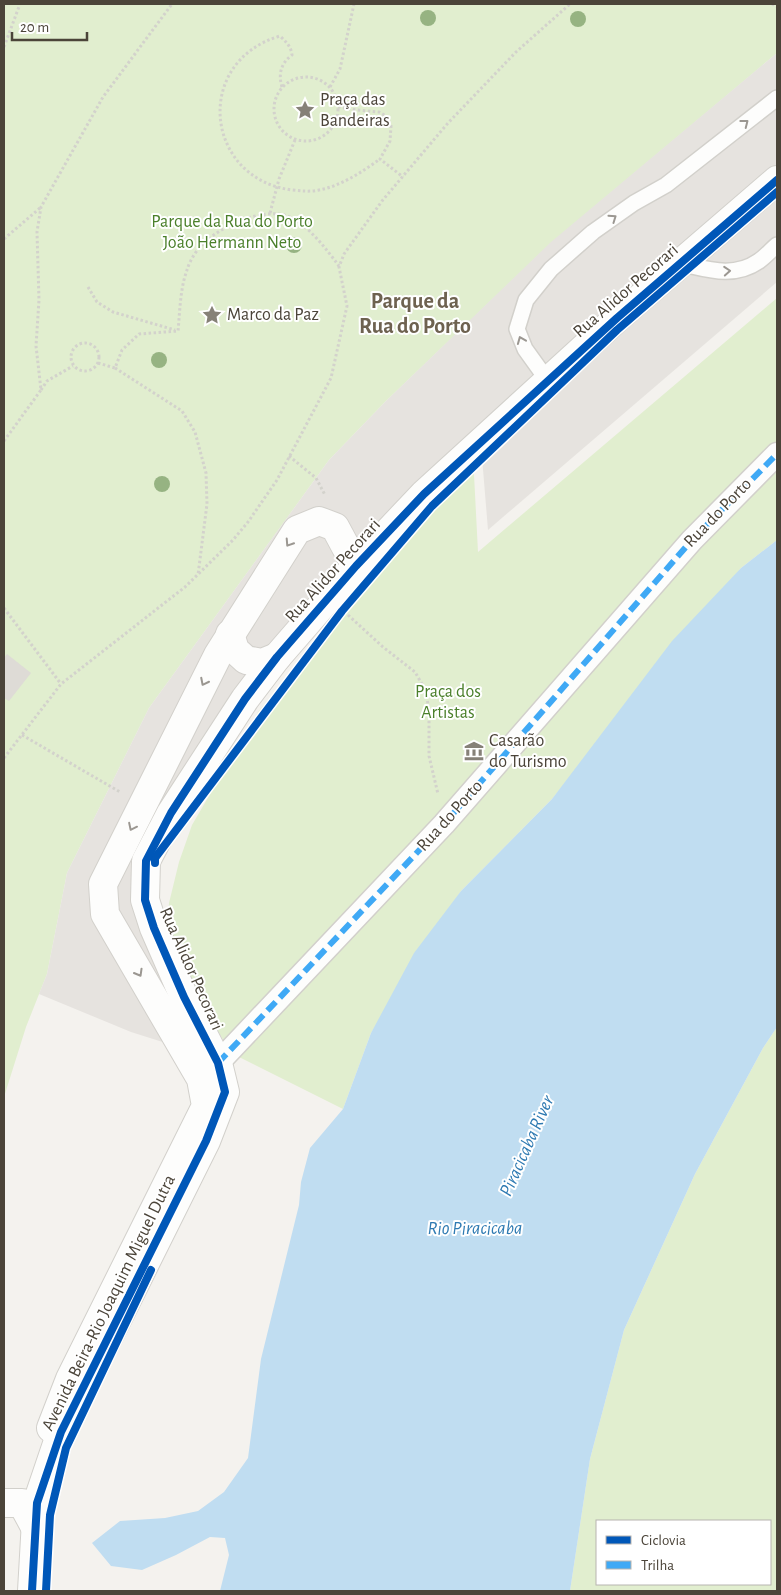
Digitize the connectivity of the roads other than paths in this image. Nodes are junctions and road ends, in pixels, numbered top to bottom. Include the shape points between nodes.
1 (777, 98) edge
2 (777, 180) edge
3 (777, 245) edge
4 (679, 264) junction
5 (548, 381) junction
6 (777, 454) edge
7 (356, 566) junction
8 (230, 634) junction
9 (277, 657) junction
10 (218, 1062) junction
11 (225, 1092) joint
12 (13, 1503) edge
13 (35, 1527) junction
14 (32, 1591) edge

5 -> 1 lane via 525,349 517,330 526,300 551,269 593,232 666,185
2 - 4 street, Rua Alidor Pecorari
4 -> 3 lane via 724,273 759,261
4 - 5 street, Rua Alidor Pecorari
5 - 7 street, Rua Alidor Pecorari via 424,494
6 - 10 street, Rua do Porto via 692,540 444,824
7 -> 8 street via 335,527 319,521 297,530
7 - 9 street, Rua Alidor Pecorari
8 - 9 street via 234,650 246,660 262,663
8 -> 12 street via 103,884 105,914 201,1078 206,1106 70,1379
9 - 10 street, Rua Alidor Pecorari via 245,699 170,813 146,862 145,900 154,928 184,997
10 - 11 street, Rua Alidor Pecorari
11 - 13 street, Avenida Beira-Rio Joaquim Miguel Dutra via 206,1141 61,1432 37,1503
12 - 13 street
13 - 14 street, Avenida Beira-Rio Joaquim Miguel Dutra

